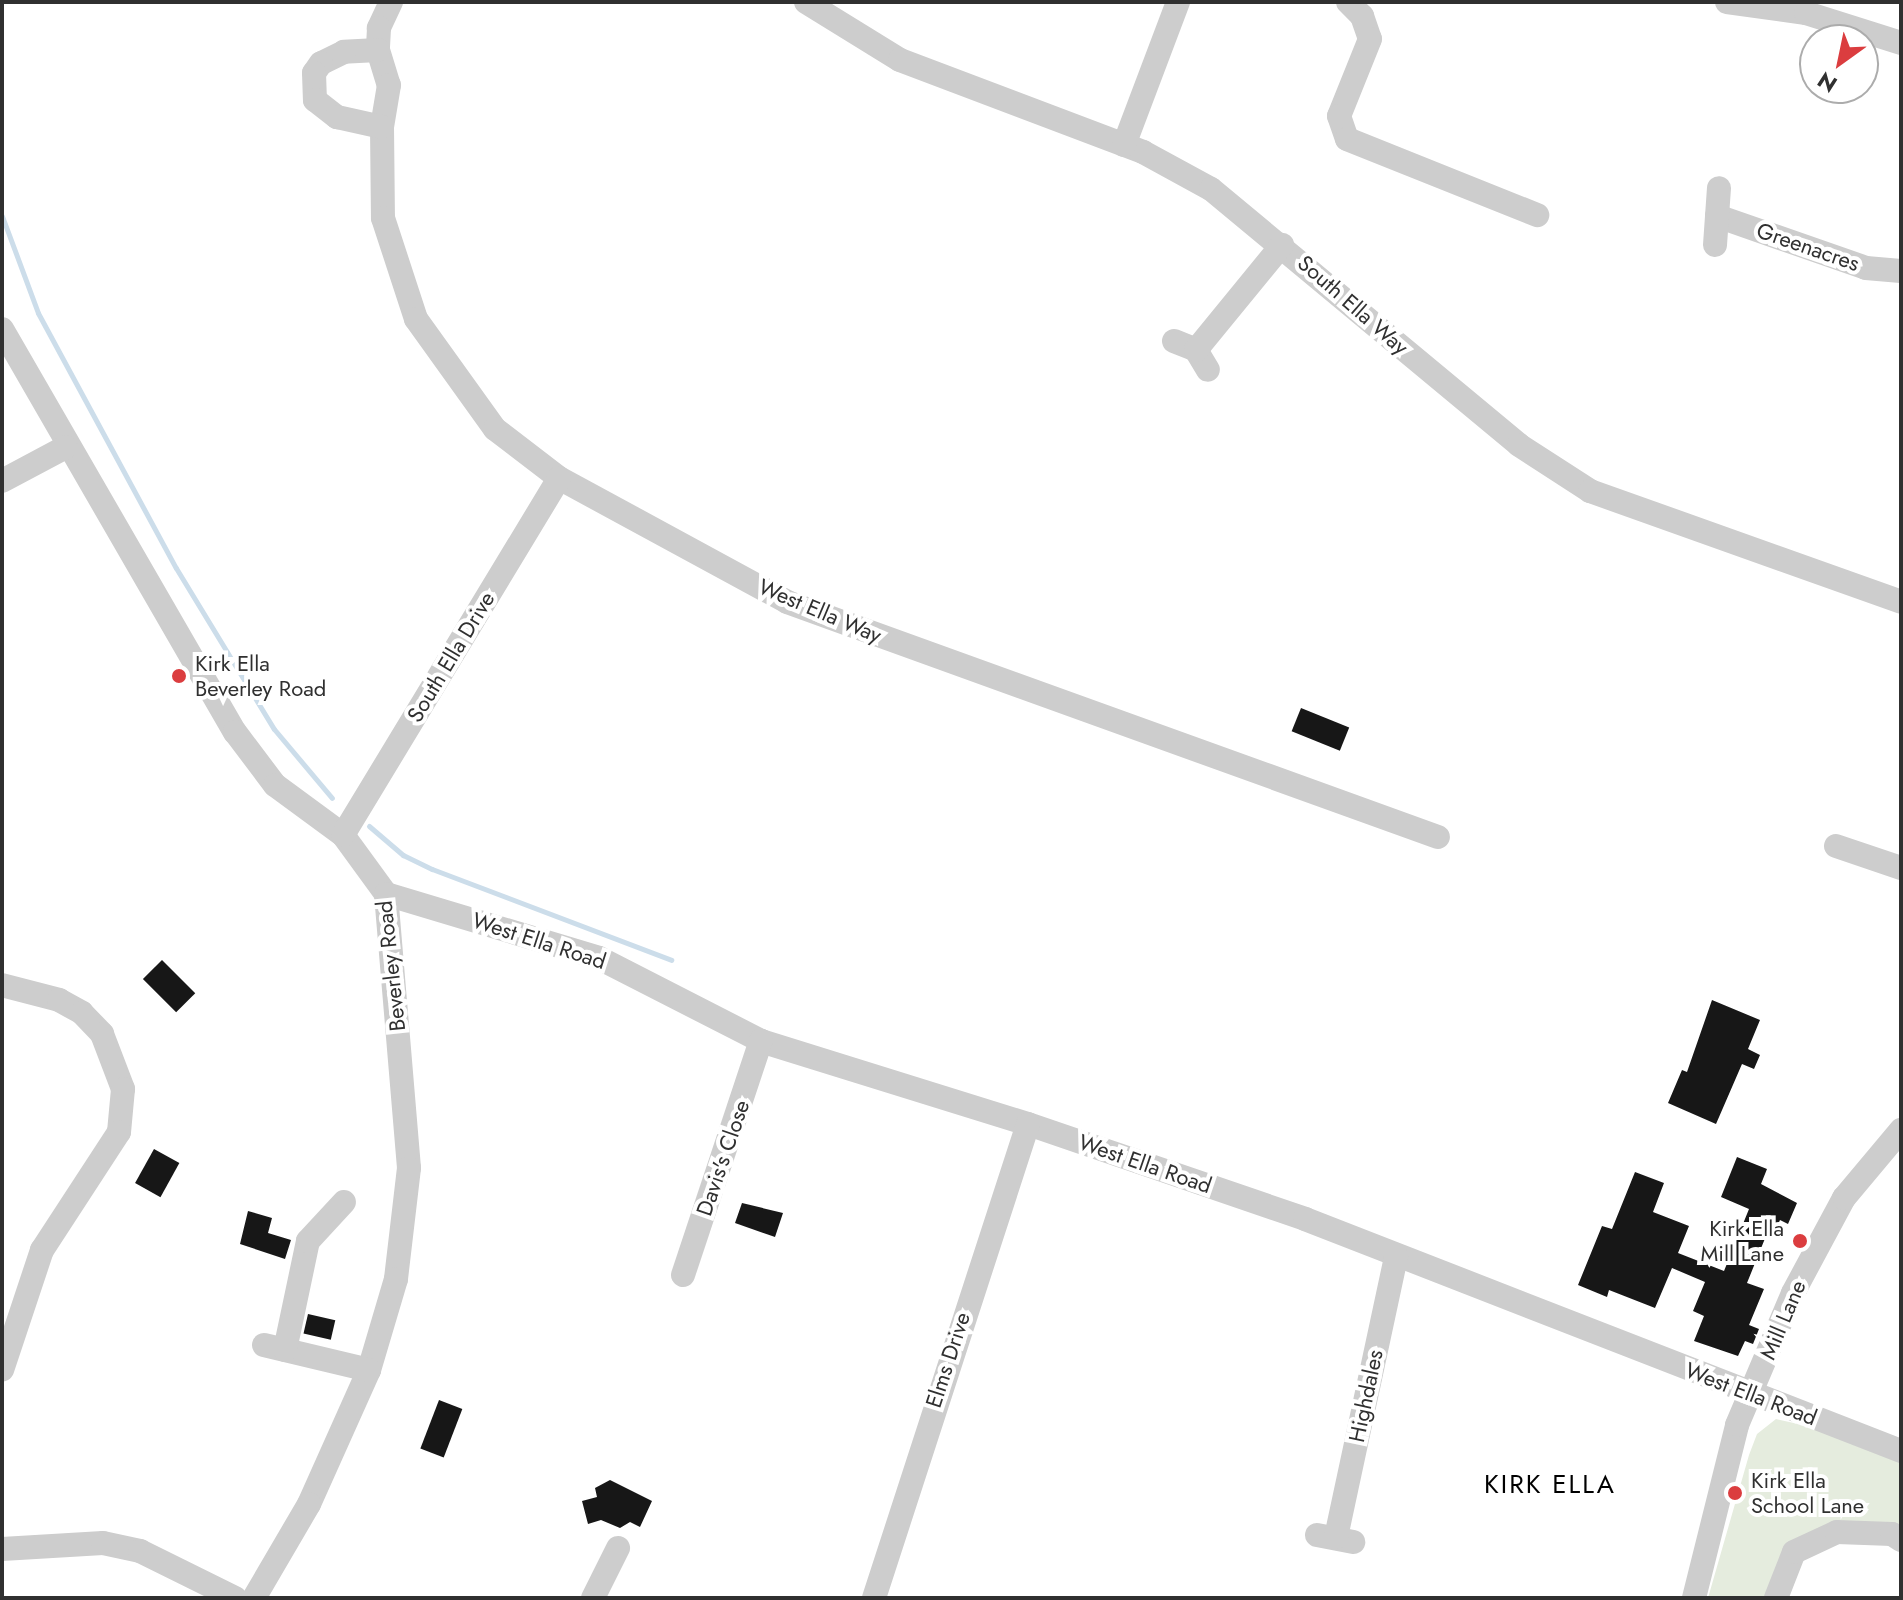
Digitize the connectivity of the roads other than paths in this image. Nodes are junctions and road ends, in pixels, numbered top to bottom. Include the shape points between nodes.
1 (391, 2) edge
2 (806, 2) edge
3 (1178, 2) edge
4 (1348, 2) edge
5 (1727, 2) edge
6 (1901, 43) edge
7 (378, 50) junction
8 (382, 127) junction
9 (1124, 145) junction
10 (1719, 188) dead end
11 (1537, 215) dead end
12 (1717, 216) junction
13 (1282, 245) junction
14 (1715, 245) dead end
15 (1901, 271) edge
16 (2, 329) edge
17 (1193, 354) dead end
18 (66, 447) junction
19 (559, 478) junction
20 (2, 481) edge
21 (1901, 602) edge
22 (343, 835) junction
23 (1438, 837) dead end
24 (1836, 846) dead end
25 (1901, 868) edge
26 (386, 894) junction
27 (2, 985) edge
28 (761, 1041) junction
29 (1028, 1124) junction
30 (1901, 1130) edge
31 (339, 1214) dead end
32 (1396, 1256) junction
33 (683, 1275) dead end
34 (2, 1370) edge
35 (369, 1370) junction
36 (1749, 1393) junction
37 (1901, 1451) edge
38 (1335, 1538) dead end
39 (1901, 1540) edge
40 (618, 1548) dead end
41 (2, 1549) edge
42 (235, 1598) edge
43 (254, 1598) edge
44 (593, 1598) edge
45 (874, 1598) edge
46 (1694, 1598) edge
47 (1776, 1598) edge

1 - 7 street, West Ella Way via 379,28
2 - 9 street, South Ella Way via 900,60
3 - 9 street
4 - 11 street via 1362,16 1370,39 1339,116 1347,139
5 - 6 street via 1806,13
7 - 8 street, West Ella Way via 389,85
7 - 8 street via 344,52 321,63 314,73 315,100 337,117
8 - 19 street, West Ella Way via 383,218 416,319 495,429
9 - 13 street, South Ella Way via 1211,189
10 - 12 street
12 - 14 street
12 - 15 street, Greenacres via 1866,268
13 - 17 street
13 - 21 street, South Ella Way via 1508,436 1590,491
16 - 18 street, Beverley Road
18 - 20 street
18 - 22 street, Beverley Road via 235,732 275,785
19 - 22 street, South Ella Drive
19 - 23 street, West Ella Way via 787,602
22 - 26 street, Beverley Road
24 - 25 street
26 - 28 street, West Ella Road via 599,958
26 - 35 street, Beverley Road via 409,1168 396,1279
27 - 34 street via 59,1000 82,1013 102,1034 123,1089 119,1132 42,1250
28 - 29 street, West Ella Road
28 - 33 street, Davis's Close
29 - 32 street, West Ella Road
29 - 45 street, Elms Drive
30 - 36 street, Mill Lane via 1824,1230
31 - 35 street via 308,1241 274,1348
32 - 36 street, West Ella Road
32 - 38 street, Highdales
35 - 43 street, Beverley Road via 309,1504
36 - 37 street, West Ella Road
36 - 46 street, Mill Lane
39 - 47 street via 1892,1534 1837,1532 1823,1538 1794,1552
40 - 44 street
41 - 42 street via 103,1543 140,1551

